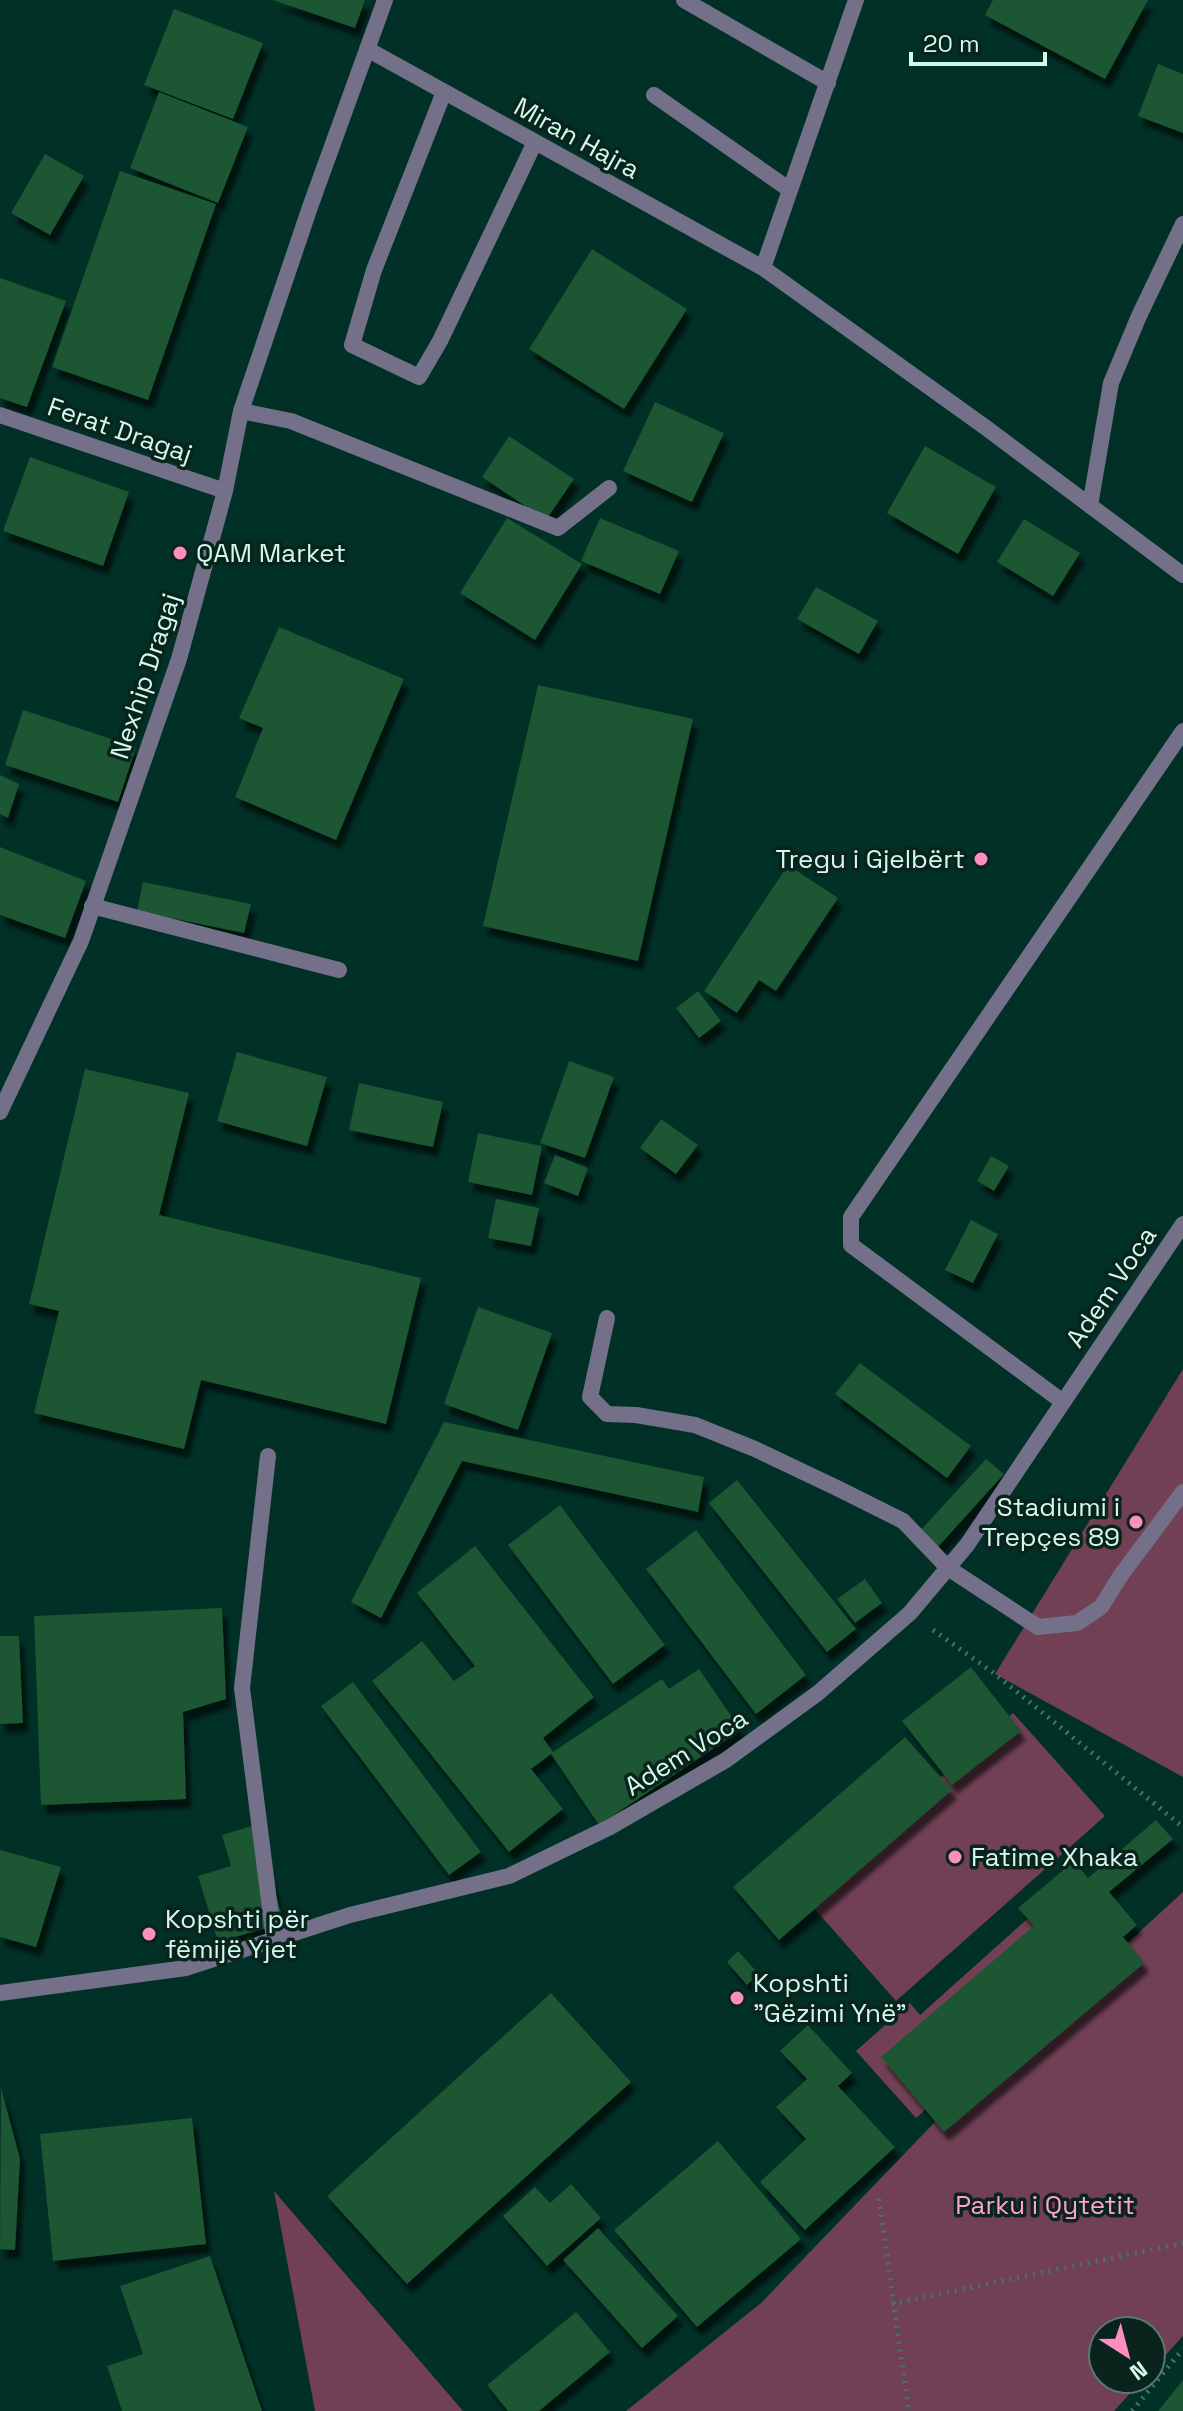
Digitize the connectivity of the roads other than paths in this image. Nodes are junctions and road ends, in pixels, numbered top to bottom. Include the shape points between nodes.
1 (385, 0) edge
2 (684, 0) edge
3 (856, 0) edge
4 (367, 49) junction
5 (828, 83) junction
6 (444, 92) junction
7 (654, 95) dead end
8 (535, 142) junction
9 (790, 190) junction
10 (1183, 224) edge
11 (763, 268) junction
12 (241, 411) junction
13 (0, 415) edge
14 (609, 488) dead end
15 (225, 491) junction
16 (1090, 506) junction
17 (1183, 575) edge
18 (1183, 731) edge
19 (92, 906) junction
20 (339, 970) dead end
21 (0, 1112) edge
22 (1183, 1224) edge
23 (607, 1318) dead end
24 (1063, 1402) junction
25 (268, 1456) dead end
26 (1183, 1492) edge
27 (948, 1568) junction
28 (274, 1940) junction
29 (0, 1993) edge

1 - 4 street, Nexhip Dragaj
2 - 5 street
3 - 5 street
4 - 6 street, Miran Hajra
4 - 12 street, Nexhip Dragaj
5 - 9 street
6 - 8 street, Miran Hajra
6 - 8 street via 374,270 352,345 419,377
7 - 9 street
8 - 11 street, Miran Hajra
9 - 11 street
10 - 16 street via 1111,383
11 - 16 street, Miran Hajra
12 - 14 street via 291,421 558,528
12 - 15 street, Nexhip Dragaj
13 - 15 street, Ferat Dragaj
15 - 19 street, Nexhip Dragaj via 179,659
16 - 17 street, Miran Hajra
18 - 24 street via 851,1217 851,1245
19 - 20 street
19 - 21 street, Nexhip Dragaj via 81,941
22 - 24 street, Adem Voca
23 - 27 street via 590,1397 607,1414 695,1425 755,1449 903,1521
24 - 27 street, Adem Voca
25 - 28 street via 242,1688
26 - 27 street via 1101,1607 1077,1623 1038,1627
27 - 28 street, Adem Voca via 910,1613 818,1693 726,1760 610,1827 509,1876 350,1915
28 - 29 street, Adem Voca via 186,1968

